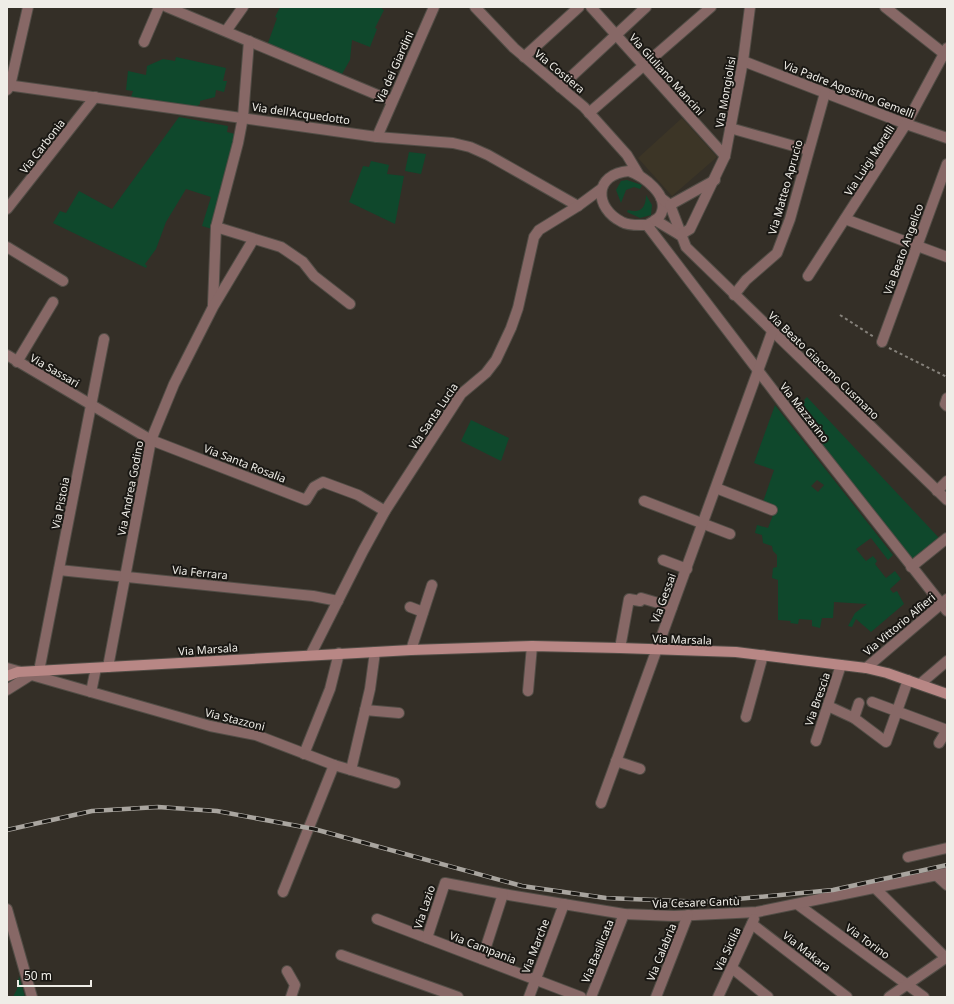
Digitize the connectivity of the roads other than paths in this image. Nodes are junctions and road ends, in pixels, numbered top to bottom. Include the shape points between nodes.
1 (28, 7) edge
2 (159, 7) edge
3 (167, 7) edge
4 (243, 7) edge
5 (434, 7) edge
6 (475, 7) edge
7 (578, 7) edge
8 (591, 7) edge
9 (646, 7) edge
10 (710, 7) edge
11 (750, 7) edge
12 (884, 7) edge
13 (226, 32) junction
14 (616, 35) junction
15 (249, 41) junction
16 (144, 42) dead end
17 (946, 52) edge
18 (524, 57) junction
19 (743, 61) junction
20 (644, 65) junction
21 (8, 87) edge
22 (560, 87) junction
23 (825, 93) junction
24 (95, 98) junction
25 (392, 101) junction
26 (589, 113) junction
27 (243, 117) junction
28 (906, 124) junction
29 (730, 128) junction
30 (376, 137) junction
31 (947, 138) edge
32 (808, 150) junction
33 (627, 155) junction
34 (725, 156) junction
35 (947, 164) edge
36 (618, 172) junction
37 (639, 175) junction
38 (715, 180) junction
39 (601, 189) junction
40 (661, 198) junction
41 (670, 205) junction
42 (578, 206) junction
43 (7, 209) edge
44 (845, 219) junction
45 (651, 223) junction
46 (216, 228) junction
47 (680, 235) junction
48 (253, 240) junction
49 (917, 246) junction
50 (7, 247) edge
51 (947, 257) edge
52 (808, 276) dead end
53 (63, 281) dead end
54 (734, 295) junction
55 (53, 302) dead end
56 (350, 304) dead end
57 (213, 307) junction
58 (772, 332) junction
59 (104, 339) dead end
60 (882, 342) road end
61 (7, 355) edge
62 (17, 362) junction
63 (758, 371) junction
64 (91, 405) junction
65 (151, 440) junction
66 (947, 481) edge
67 (716, 488) junction
68 (937, 491) junction
69 (947, 500) edge
70 (644, 501) dead end
71 (772, 510) dead end
72 (385, 511) junction
73 (703, 523) junction
74 (730, 534) dead end
75 (946, 541) edge
76 (663, 560) dead end
77 (911, 567) junction
78 (686, 569) junction
79 (59, 570) junction
80 (125, 576) junction
81 (432, 585) dead end
82 (338, 601) junction
83 (945, 605) edge
84 (672, 607) junction
85 (410, 608) dead end
86 (423, 612) junction
87 (532, 646) junction
88 (620, 648) junction
89 (411, 650) junction
90 (657, 651) junction
91 (375, 652) junction
92 (338, 653) junction
93 (311, 654) junction
94 (763, 654) junction
95 (947, 661) edge
96 (841, 665) junction
97 (108, 667) junction
98 (7, 668) edge
99 (96, 668) junction
100 (866, 668) junction
101 (18, 672) junction
102 (36, 673) junction
103 (7, 676) edge
104 (908, 680) junction
105 (920, 684) junction
106 (7, 690) edge
107 (528, 691) dead end
108 (91, 692) junction
109 (947, 694) edge
110 (872, 702) dead end
111 (859, 704) dead end
112 (828, 706) junction
113 (365, 710) junction
114 (898, 711) junction
115 (399, 713) dead end
116 (746, 717) dead end
117 (854, 718) junction
118 (947, 730) edge
119 (816, 741) dead end
120 (939, 743) dead end
121 (304, 754) junction
122 (616, 761) junction
123 (334, 765) junction
124 (640, 769) dead end
125 (351, 770) junction
126 (395, 783) dead end
127 (601, 803) dead end
128 (947, 848) edge
129 (908, 857) dead end
130 (947, 872) edge
131 (936, 875) junction
132 (445, 883) joint
133 (947, 885) edge
134 (875, 888) junction
135 (283, 892) dead end
136 (503, 894) junction
137 (564, 904) junction
138 (797, 904) junction
139 (7, 909) edge
140 (757, 912) junction
141 (624, 914) junction
142 (688, 915) junction
143 (377, 919) dead end
144 (752, 924) junction
145 (427, 938) junction
146 (340, 955) dead end
147 (946, 958) edge
148 (482, 959) junction
149 (732, 968) junction
150 (286, 971) dead end
151 (536, 980) junction
152 (908, 985) junction
153 (32, 997) edge
154 (291, 997) edge
155 (458, 997) edge
156 (529, 997) edge
157 (580, 997) edge
158 (592, 997) edge
159 (656, 997) edge
160 (718, 997) edge
161 (768, 997) edge
162 (847, 997) edge
163 (889, 997) edge
164 (924, 997) edge

1 - 21 street
2 - 16 street
3 - 13 street
4 - 13 street
5 - 25 street, Via dei Giardini
6 - 18 street, Via Costiera
7 - 18 street
8 - 14 street, Via Giuliano Mancini
9 - 14 street
10 - 20 street
11 - 19 street, Via Mongiolisi
12 - 17 street
13 - 15 street
14 - 20 street, Via Giuliano Mancini
14 - 22 street
15 - 25 street
15 - 27 street
17 - 28 street, Via Luigi Morelli
18 - 22 street, Via Costiera
19 - 23 street, Via Padre Agostino Gemelli
19 - 29 street, Via Mongiolisi
20 - 26 street
20 - 34 street, Via Giuliano Mancini
21 - 24 street, Via dell'Acquedotto
22 - 26 street, Via Costiera
23 - 28 street, Via Padre Agostino Gemelli
23 - 32 street, Via Matteo Aprucio
24 - 27 street, Via dell'Acquedotto
24 - 43 street, Via Carbonia
25 - 30 street, Via dei Giardini
26 - 33 street, Via Costiera
27 - 30 street, Via dell'Acquedotto
27 - 46 street
28 - 31 street, Via Padre Agostino Gemelli
28 - 44 street, Via Luigi Morelli
29 - 32 street
29 - 34 street, Via Mongiolisi
30 - 42 street, Via dell'Acquedotto via 453,143 470,147
32 - 54 street, Via Matteo Aprucio via 790,220 777,254 746,280
33 - 36 street
33 - 37 street, Via Costiera
34 - 38 street, Via Mongiolisi
35 - 49 street, Via Beato Angelico
36 - 37 street via 628,171
36 - 39 street via 606,178
37 - 40 street via 652,184
38 - 41 street
38 - 47 street, Via Mongiolisi via 690,229
39 - 42 street, Via Santa Lucia
39 - 45 street via 602,200 609,211 623,222
40 - 41 street
40 - 45 street via 661,215
41 - 47 street, Via Beato Giacomo Cusmano
42 - 72 street, Via Santa Lucia via 540,230 534,237 518,308 496,360 486,373 461,394
44 - 49 street
44 - 52 street, Via Luigi Morelli
45 - 47 street
45 - 63 street, Via Mazzarino
46 - 48 street
46 - 57 street
47 - 54 street, Via Beato Giacomo Cusmano via 686,247
48 - 56 street via 281,247 294,255 314,276
48 - 57 street, Via Andrea Godino
49 - 51 street
49 - 60 street, Via Beato Angelico
50 - 53 street
54 - 58 street, Via Beato Giacomo Cusmano
55 - 62 street
57 - 65 street, Via Andrea Godino via 174,384
58 - 63 street, Via Gessai
58 - 68 street, Via Beato Giacomo Cusmano
59 - 64 street, Via Pistoia
61 - 62 street, Via Sassari
62 - 64 street, Via Sassari
63 - 67 street, Via Gessai
63 - 77 street, Via Mazzarino
64 - 65 street, Via Santa Rosalia
64 - 79 street, Via Pistoia
65 - 72 street, Via Santa Rosalia via 306,500 314,487 324,482 358,495
65 - 80 street, Via Andrea Godino
66 - 68 street
67 - 71 street
67 - 73 street, Via Gessai
68 - 69 street, Via Beato Giacomo Cusmano
70 - 73 street
72 - 82 street, Via Santa Lucia
73 - 74 street
73 - 78 street, Via Gessai
75 - 77 street
76 - 78 street
77 - 83 street, Via Mazzarino
78 - 84 street, Via Gessai
79 - 80 street, Via Ferrara
79 - 102 street, Via Pistoia
80 - 82 street, Via Ferrara via 313,596
80 - 97 street, Via Andrea Godino
81 - 86 street
82 - 93 street, Via Santa Lucia
83 - 100 street, Via Vittorio Alfieri
84 - 88 street via 641,598 640,601 629,599
84 - 90 street, Via Gessai
85 - 86 street
86 - 89 street
87 - 88 main road, Via Marsala
87 - 89 main road, Via Marsala
87 - 107 street
88 - 90 main road, Via Marsala
89 - 91 main road, Via Marsala
90 - 94 main road, Via Marsala
90 - 122 street, Via Gessai
91 - 92 main road, Via Marsala
91 - 113 street
92 - 93 main road, Via Marsala
92 - 121 street via 330,689
93 - 97 main road, Via Marsala
94 - 96 main road, Via Marsala
94 - 116 street
95 - 105 street
96 - 100 main road, Via Marsala
96 - 112 street, Via Brescia
97 - 99 main road, Via Marsala
98 - 101 street
99 - 102 main road, Via Marsala
99 - 108 street
100 - 104 main road, Via Marsala
101 - 102 main road, Via Marsala
101 - 103 main road, Via Marsala
102 - 106 street
102 - 108 street, Via Stazzoni
104 - 105 main road, Via Marsala
104 - 114 street
105 - 109 main road, Via Marsala
108 - 121 street, Via Stazzoni via 210,726 256,735
110 - 114 street
111 - 117 street
112 - 117 street
112 - 119 street, Via Brescia
113 - 115 street
113 - 125 street
114 - 117 street via 886,742
114 - 118 street
118 - 120 street
121 - 123 street, Via Stazzoni
122 - 124 street
122 - 127 street, Via Gessai
123 - 125 street, Via Stazzoni
123 - 135 street
125 - 126 street, Via Stazzoni
128 - 129 street
130 - 131 street, Via Cesare Cantù
131 - 133 street
131 - 134 street, Via Cesare Cantù
132 - 136 street, Via Cesare Cantù
132 - 145 street, Via Lazio
134 - 138 street, Via Cesare Cantù
134 - 147 street
136 - 137 street, Via Cesare Cantù
136 - 148 street
137 - 141 street, Via Cesare Cantù
137 - 151 street, Via Marche
138 - 140 street, Via Cesare Cantù
138 - 152 street, Via Torino
139 - 153 street
140 - 142 street, Via Cesare Cantù
140 - 144 street, Via Sicilia
141 - 142 street, Via Cesare Cantù
141 - 158 street, Via Basilicata
142 - 159 street, Via Calabria
143 - 145 street, Via Campania
144 - 149 street, Via Sicilia
144 - 162 street, Via Makara
145 - 148 street, Via Campania
146 - 155 street
147 - 152 street
148 - 151 street, Via Campania
149 - 160 street, Via Sicilia
149 - 161 street
150 - 154 street via 295,985
151 - 156 street, Via Marche
151 - 157 street, Via Campania
152 - 163 street
152 - 164 street, Via Torino

